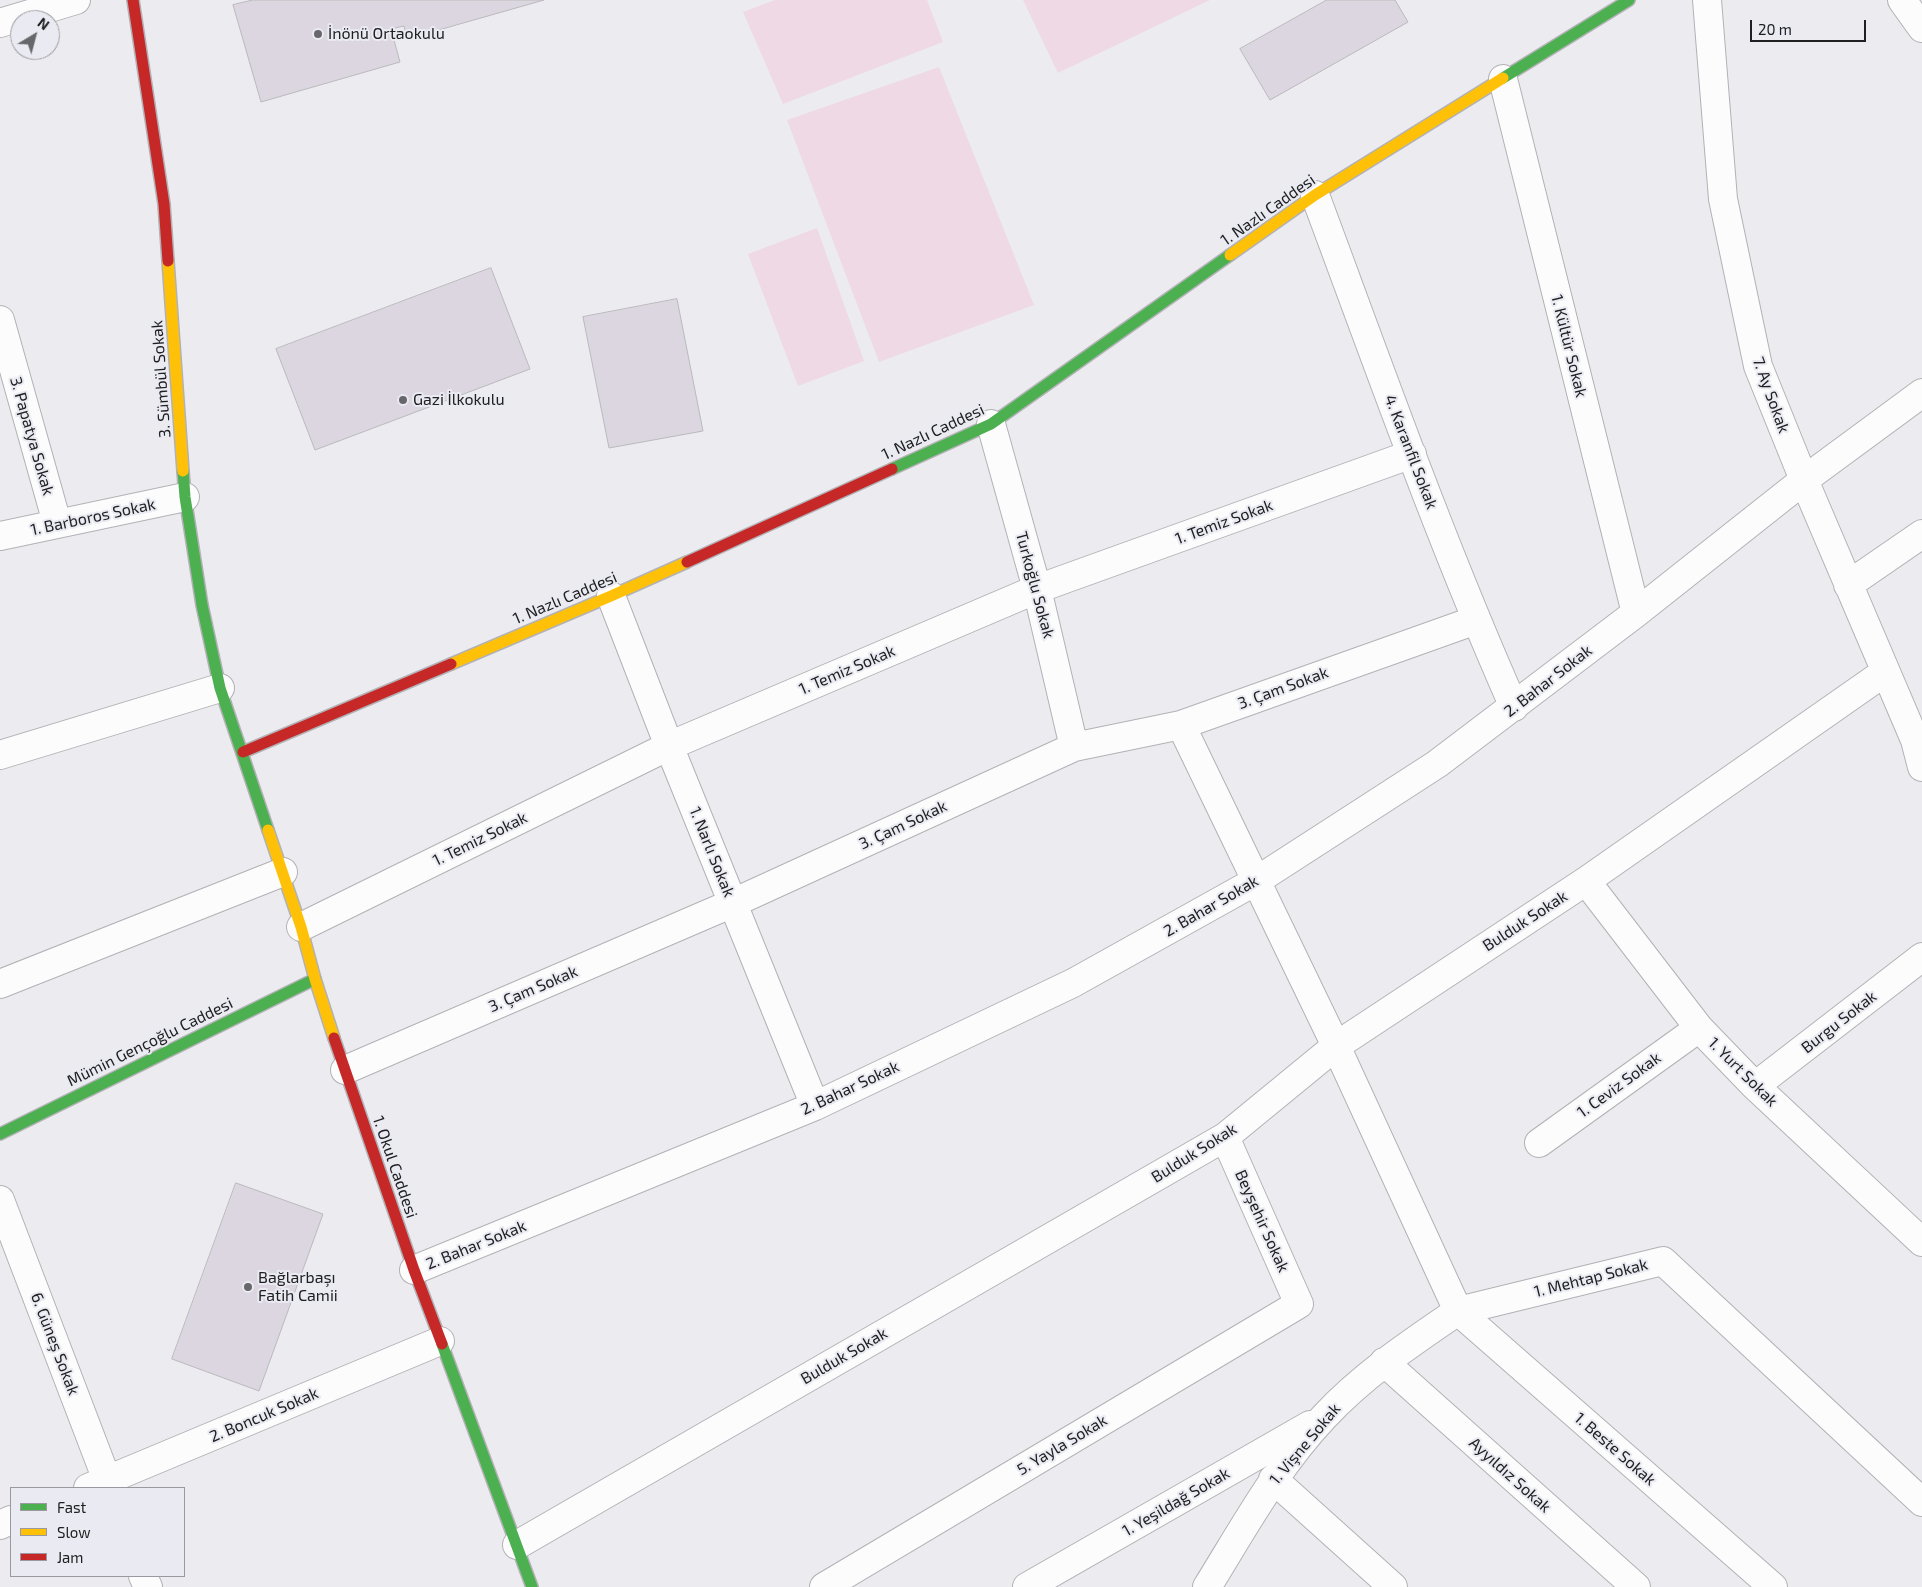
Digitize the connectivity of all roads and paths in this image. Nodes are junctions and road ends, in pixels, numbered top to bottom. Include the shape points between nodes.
1 (76, 0) edge
2 (133, 0) edge
3 (1629, 0) edge
4 (1707, 0) edge
5 (1902, 0) edge
6 (0, 23) edge
7 (1922, 28) edge
8 (1503, 79) junction
9 (1315, 195) junction
10 (0, 320) edge
11 (1922, 393) edge
12 (991, 424) junction
13 (1412, 454) junction
14 (1804, 480) junction
15 (185, 497) junction
16 (57, 524) junction
17 (1922, 534) edge
18 (0, 536) edge
19 (1848, 584) junction
20 (1037, 589) junction
21 (611, 596) junction
22 (1636, 613) junction
23 (1476, 620) junction
24 (1885, 672) junction
25 (220, 688) junction
26 (1514, 707) junction
27 (1181, 725) junction
28 (1918, 738) edge
29 (669, 746) junction
30 (1074, 747) junction
31 (243, 752) junction
32 (0, 755) edge
33 (1922, 767) edge
34 (283, 872) junction
35 (1256, 881) junction
36 (1586, 881) junction
37 (733, 904) junction
38 (301, 927) junction
39 (1922, 957) edge
40 (315, 980) junction
41 (0, 984) edge
42 (1700, 1028) junction
43 (1336, 1046) junction
44 (345, 1070) junction
45 (1755, 1086) junction
46 (815, 1106) junction
47 (0, 1134) edge
48 (1225, 1137) junction
49 (1539, 1143) dead end
50 (0, 1200) edge
51 (1920, 1236) edge
52 (10, 1256) edge
53 (414, 1270) junction
54 (1299, 1304) joint
55 (1458, 1310) junction
56 (440, 1341) junction
57 (1384, 1362) junction
58 (1324, 1417) junction
59 (1274, 1479) junction
60 (102, 1486) edge
61 (1921, 1498) edge
62 (517, 1544) junction
63 (532, 1587) edge
64 (824, 1587) edge
65 (1028, 1587) edge
66 (1207, 1587) edge
67 (1393, 1587) edge
68 (1636, 1587) edge
69 (1773, 1587) edge

1 - 6 street
2 - 15 street, 3. Sümbül Sokak via 164,204
3 - 8 street, 1. Nazlı Caddesi
4 - 14 street, 7. Ay Sokak via 1723,198 1758,366
5 - 7 street
8 - 9 street, 1. Nazlı Caddesi
8 - 22 street, 1. Kültür Sokak
9 - 12 street, 1. Nazlı Caddesi
9 - 13 street, 4. Karanfil Sokak
10 - 16 street, 3. Papatya Sokak
11 - 14 street, 2. Bahar Sokak
12 - 20 street, Turkoğlu Sokak
12 - 21 street, 1. Nazlı Caddesi
13 - 20 street, 1. Temiz Sokak
13 - 23 street, 4. Karanfil Sokak
14 - 19 street, 7. Ay Sokak
14 - 22 street, 2. Bahar Sokak
15 - 16 street, 1. Barboros Sokak
15 - 25 street, 3. Sümbül Sokak via 202,605
16 - 18 street, 1. Barboros Sokak
17 - 19 street
19 - 24 street, 7. Ay Sokak
20 - 29 street, 1. Temiz Sokak
20 - 30 street, Turkoğlu Sokak
21 - 29 street, 1. Narlı Sokak
21 - 31 street, 1. Nazlı Caddesi
22 - 26 street, 2. Bahar Sokak
23 - 26 street, 4. Karanfil Sokak
23 - 27 street, 3. Çam Sokak
24 - 28 street, 7. Ay Sokak
24 - 36 street, Bulduk Sokak
25 - 31 street, 3. Sümbül Sokak
25 - 32 street
26 - 35 street, 2. Bahar Sokak via 1437,764
27 - 30 street, 3. Çam Sokak
27 - 35 street
28 - 33 street, 7. Ay Sokak
29 - 37 street, 1. Narlı Sokak
29 - 38 street, 1. Temiz Sokak
30 - 37 street, 3. Çam Sokak
31 - 34 street, 1. Okul Caddesi
34 - 38 street, 1. Okul Caddesi
34 - 41 street
35 - 43 street
35 - 46 street, 2. Bahar Sokak via 1073,983
36 - 42 street, 1. Yurt Sokak
36 - 43 street, Bulduk Sokak
37 - 44 street, 3. Çam Sokak
37 - 46 street, 1. Narlı Sokak
38 - 40 street, 1. Okul Caddesi
39 - 45 street, Burgu Sokak
40 - 44 street, 1. Okul Caddesi
40 - 47 street, Mümin Gençoğlu Caddesi
42 - 45 street, 1. Yurt Sokak
42 - 49 street, 1. Ceviz Sokak
43 - 48 street, Bulduk Sokak
43 - 55 street
44 - 53 street, 1. Okul Caddesi
45 - 51 street, 1. Yurt Sokak
46 - 53 street, 2. Bahar Sokak
48 - 54 street, Beyşehir Sokak
48 - 62 street, Bulduk Sokak
50 - 52 street, 6. Güneş Sokak
52 - 60 street, 6. Güneş Sokak
53 - 56 street, 1. Okul Caddesi
54 - 64 street, 5. Yayla Sokak
55 - 57 street, 1. Vişne Sokak
55 - 61 street, 1. Mehtap Sokak via 1664,1261
55 - 69 street, 1. Beste Sokak
56 - 60 street, 2. Boncuk Sokak
56 - 62 street, 1. Okul Caddesi
57 - 58 street, 1. Vişne Sokak
57 - 68 street, Ayyıldız Sokak
58 - 59 street, 1. Vişne Sokak
58 - 65 street, 1. Yeşildağ Sokak
59 - 66 street, 1. Vişne Sokak
59 - 67 street
62 - 63 street, 1. Okul Caddesi

